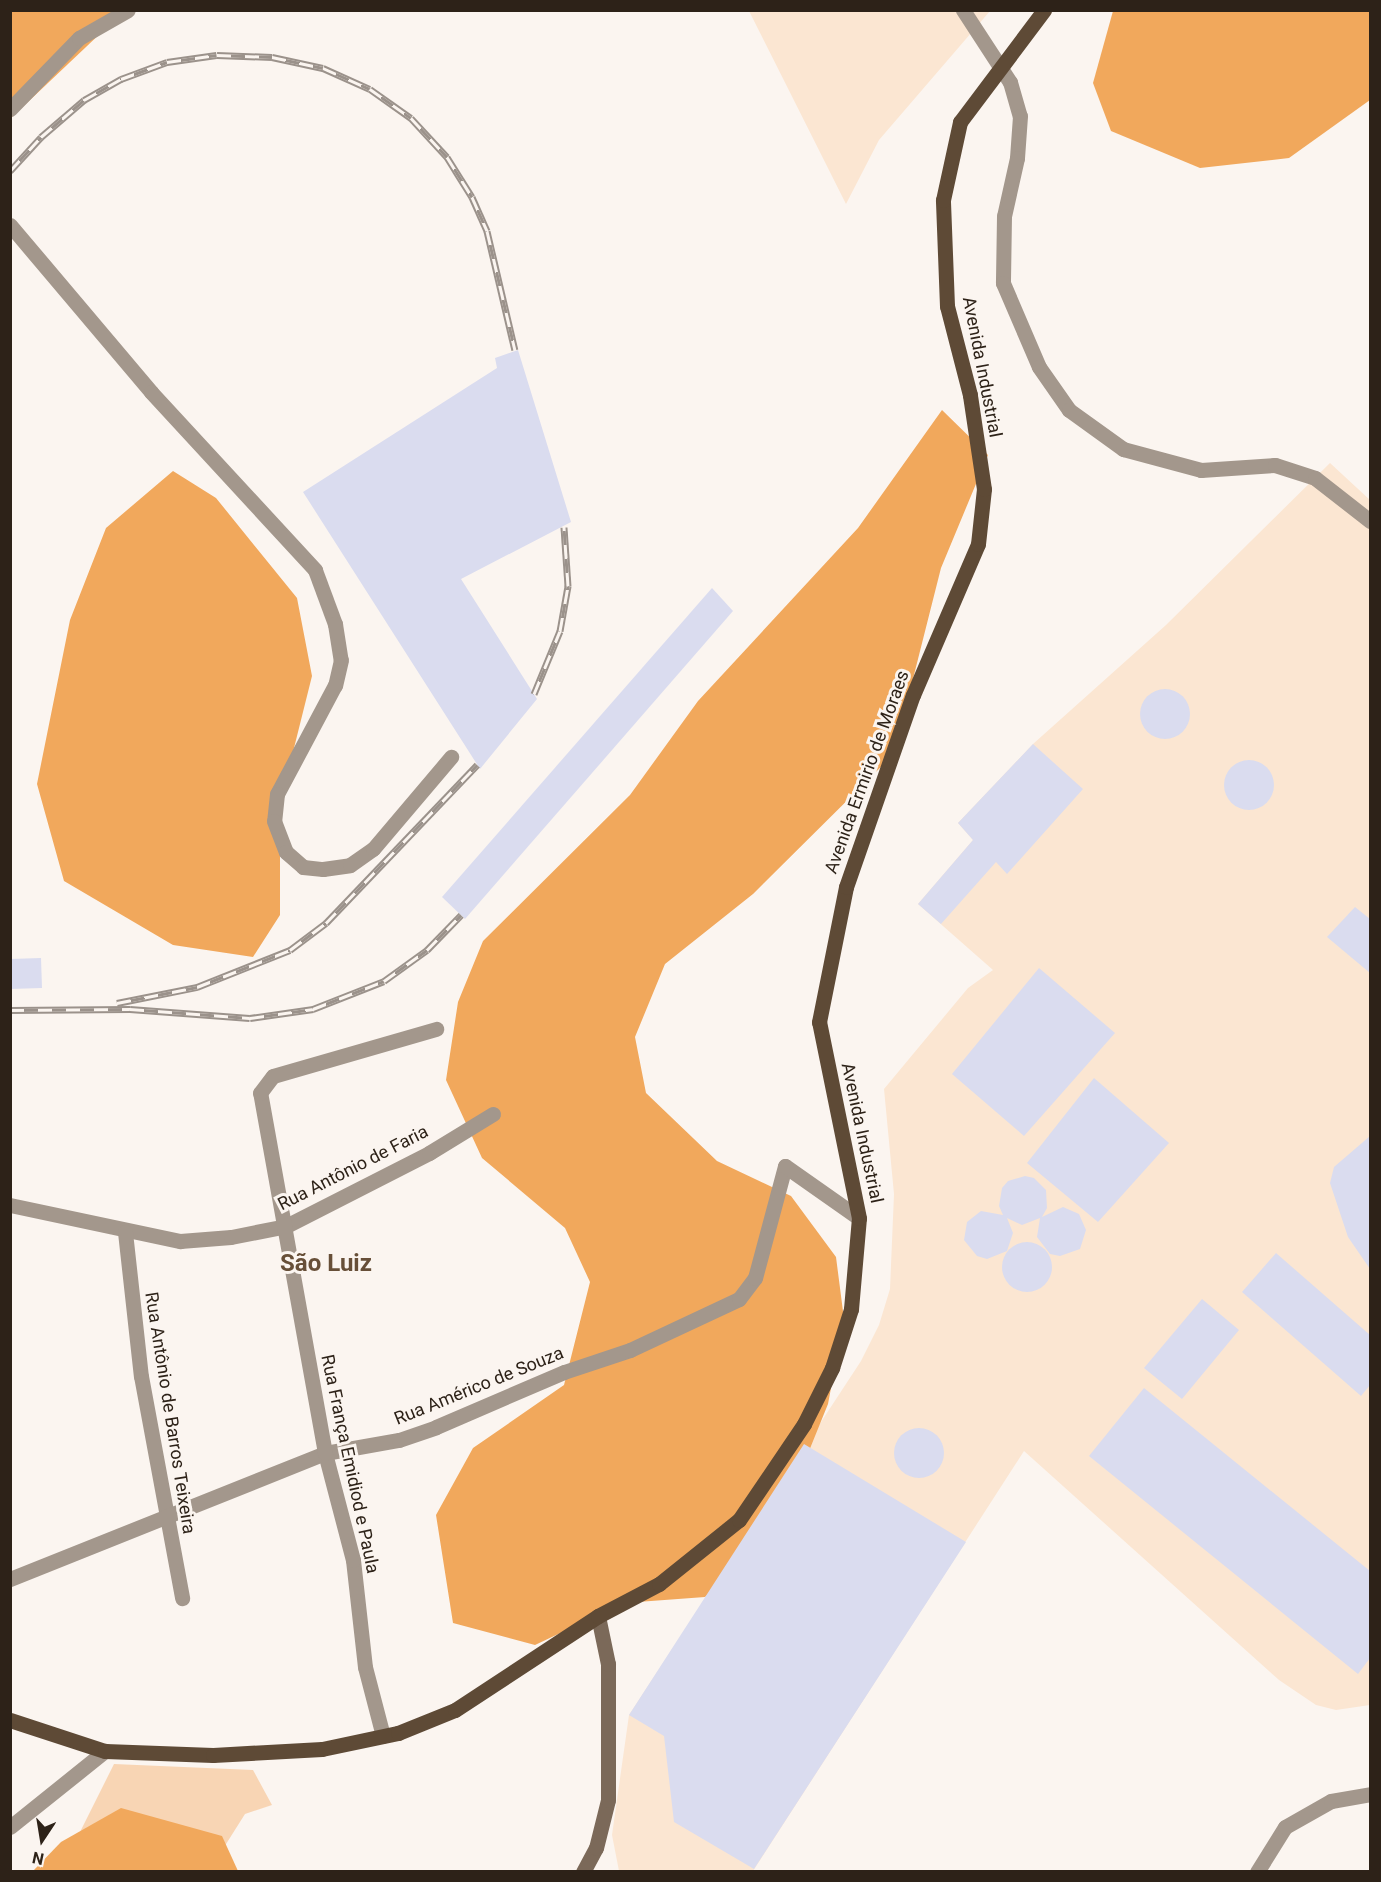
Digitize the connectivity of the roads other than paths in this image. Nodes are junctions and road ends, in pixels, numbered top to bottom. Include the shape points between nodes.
1 (128, 10) edge
2 (963, 10) edge
3 (1044, 10) edge
4 (10, 109) edge
5 (10, 225) edge
6 (1371, 521) edge
7 (978, 544) joint
8 (451, 757) dead end
9 (819, 1022) joint
10 (436, 1029) dead end
11 (493, 1114) dead end
12 (10, 1205) edge
13 (859, 1218) junction
14 (286, 1226) junction
15 (124, 1232) junction
16 (325, 1453) junction
17 (166, 1516) junction
18 (10, 1579) edge
19 (182, 1598) dead end
20 (598, 1616) junction
21 (10, 1720) edge
22 (383, 1736) junction
23 (105, 1751) junction
24 (1371, 1794) edge
25 (10, 1827) edge
26 (584, 1872) edge
27 (1257, 1872) edge

1 - 4 street via 79,38
2 - 6 street via 1010,82 1020,116 1020,135 1004,216 1003,283 1039,367 1069,410 1123,449 1201,470 1275,465 1315,478
3 - 7 main road, Avenida Industrial via 960,122 943,200 947,306 970,395 984,489
5 - 8 street via 151,392 315,570 335,624 341,660 335,685 277,794 274,821 286,852 303,867 350,865 373,849
7 - 9 main road, Avenida Ermirio de Moraes via 914,695 846,887
9 - 13 main road, Avenida Industrial
10 - 14 street, Rua França Emidiod e Paula via 273,1076 260,1093
11 - 14 street, Rua Antônio de Faria via 429,1153
12 - 15 street, Rua Antônio de Faria
13 - 16 street, Rua Américo de Souza via 785,1166 755,1278 739,1299 630,1350 564,1372 436,1427 399,1440
13 - 20 main road, Avenida Industrial via 851,1309 832,1368 804,1424 739,1520 659,1584
14 - 15 street, Rua Antônio de Faria via 231,1238 180,1241
14 - 16 street, Rua França Emidiod e Paula
15 - 17 street, Rua Antônio de Barros Teixeira via 141,1376
16 - 17 street, Rua Américo de Souza
16 - 22 street, Rua França Emidiod e Paula via 353,1560 364,1667
17 - 18 street, Rua Américo de Souza
17 - 19 street, Rua Antônio de Barros Teixeira
20 - 22 main road via 455,1710
20 - 26 main road via 608,1664 608,1800 596,1848
21 - 23 main road
22 - 23 main road via 322,1749 213,1755
23 - 25 street
24 - 27 street via 1331,1800 1285,1827

